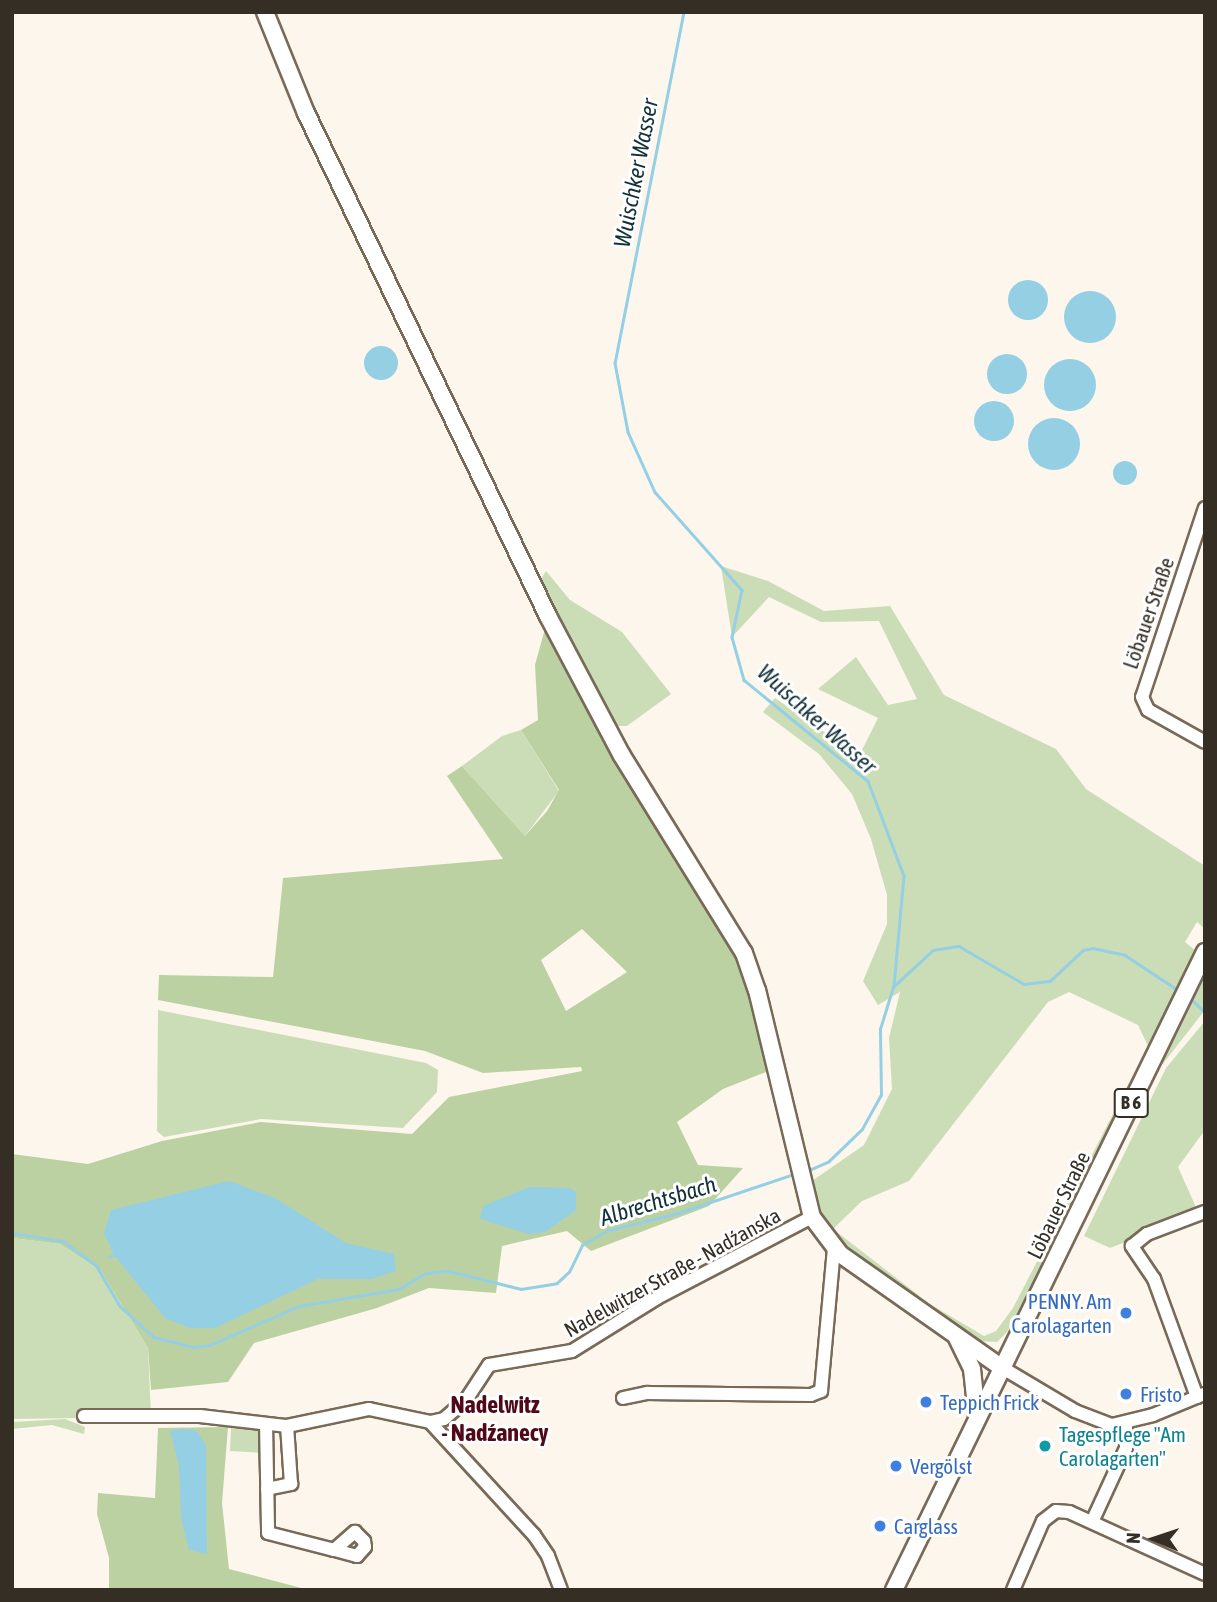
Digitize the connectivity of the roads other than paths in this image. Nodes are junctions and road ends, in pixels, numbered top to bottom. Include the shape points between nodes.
1 (265, 12) edge
2 (1205, 508) edge
3 (1205, 742) edge
4 (1205, 952) edge
5 (1205, 1212) edge
6 (812, 1217) junction
7 (834, 1249) junction
8 (957, 1338) junction
9 (1001, 1367) junction
10 (1201, 1395) edge
11 (623, 1398) dead end
12 (84, 1416) dead end
13 (977, 1416) junction
14 (430, 1422) junction
15 (266, 1424) junction
16 (1126, 1424) junction
17 (287, 1426) junction
18 (267, 1489) junction
19 (1092, 1522) junction
20 (334, 1550) dead end
21 (1205, 1574) edge
22 (561, 1590) edge
23 (894, 1590) edge
24 (1013, 1590) edge

1 - 6 main road via 306,113 548,616 621,754 744,953
2 - 3 street, Löbauer Straße via 1142,697 1148,710
4 - 9 main road, Löbauer Straße / B 6
5 - 10 street via 1136,1239 1132,1246 1154,1279
6 - 7 main road
6 - 14 street, Nadelwitzer Straße - Nadźanska via 657,1298 572,1351 489,1365 456,1411
7 - 8 main road
7 - 11 street via 821,1391 811,1395 647,1393
8 - 9 main road
8 - 13 main road via 972,1369
9 - 13 main road, Löbauer Straße / B 6
9 - 16 street via 1083,1416 1103,1424
10 - 16 street
12 - 15 street via 200,1416
13 - 23 main road, Löbauer Straße / B 6
14 - 17 street via 369,1409
14 - 22 street via 534,1535
15 - 17 street
15 - 18 street
16 - 19 street via 1126,1448
17 - 18 street via 291,1484
18 - 20 street via 268,1534
19 - 21 street
19 - 24 street via 1062,1510 1047,1516

